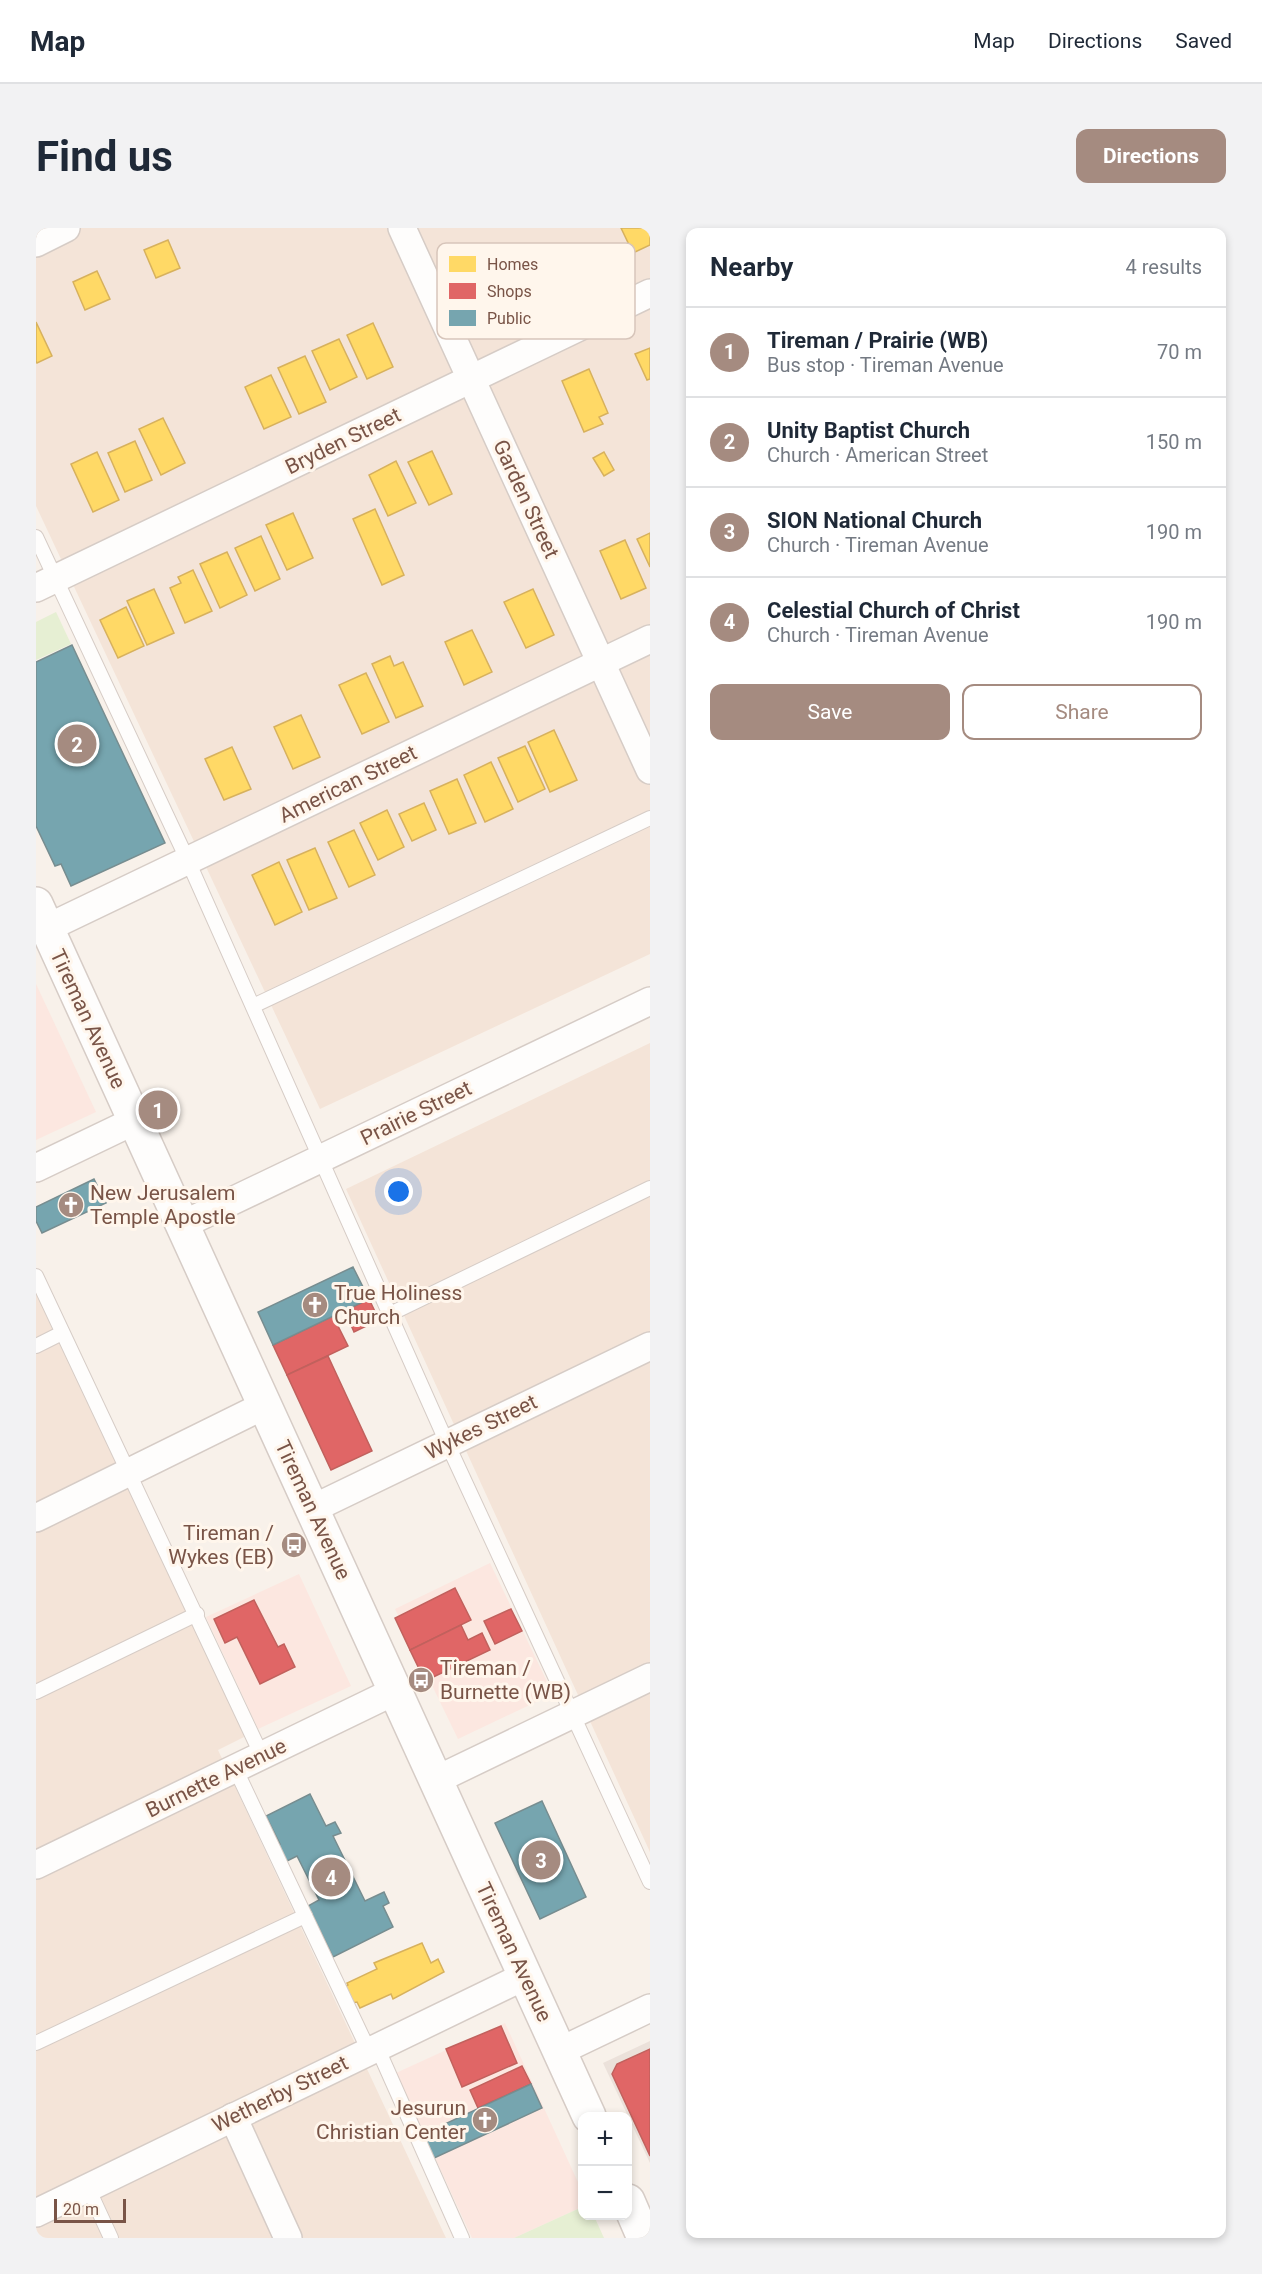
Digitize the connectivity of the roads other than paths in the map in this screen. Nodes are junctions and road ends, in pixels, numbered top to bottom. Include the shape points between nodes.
1 (66, 228) edge
2 (402, 228) edge
3 (36, 243) edge
4 (650, 293) edge
5 (635, 300) edge
6 (437, 305) edge
7 (453, 339) edge
8 (554, 339) edge
9 (471, 379) junction
10 (36, 537) edge
11 (46, 583) edge
12 (650, 639) edge
13 (601, 663) junction
14 (650, 770) edge
15 (650, 818) edge
16 (188, 861) junction
17 (41, 916) edge
18 (650, 1001) edge
19 (253, 1006) junction
20 (134, 1121) junction
21 (320, 1158) junction
22 (36, 1168) edge
23 (650, 1188) edge
24 (182, 1225) junction
25 (36, 1276) edge
26 (390, 1314) junction
27 (62, 1333) junction
28 (36, 1346) edge
29 (650, 1346) edge
30 (265, 1406) junction
31 (447, 1443) junction
32 (128, 1473) junction
33 (312, 1509) junction
34 (36, 1518) edge
35 (197, 1614) junction
36 (650, 1677) edge
37 (395, 1691) junction
38 (36, 1692) edge
39 (572, 1714) junction
40 (262, 1755) junction
41 (235, 1768) junction
42 (436, 1780) junction
43 (644, 1855) edge
44 (36, 1865) edge
45 (650, 1882) edge
46 (305, 1916) junction
47 (525, 1976) junction
48 (650, 2008) edge
49 (36, 2043) edge
50 (373, 2049) junction
51 (560, 2051) junction
52 (587, 2112) edge
53 (233, 2117) junction
54 (88, 2188) junction
55 (632, 2212) edge
56 (36, 2213) edge
57 (111, 2238) edge
58 (288, 2238) edge
59 (462, 2238) edge
60 (644, 2238) edge

1 - 3 street
2 - 6 street, Garden Street
4 - 5 street, Bryden Street
7 - 9 street, Garden Street
8 - 9 street, Bryden Street
9 - 11 street, Bryden Street
9 - 13 street, Garden Street
10 - 11 lane
11 - 16 lane
12 - 13 street, American Street
13 - 14 street, Garden Street
13 - 16 street, American Street
15 - 19 lane
16 - 17 street, American Street
16 - 19 lane
17 - 20 street, Tireman Avenue
18 - 21 street, Prairie Street
19 - 21 lane
20 - 22 street
20 - 24 street, Tireman Avenue
21 - 24 street, Prairie Street
21 - 26 lane
23 - 26 lane
24 - 30 street, Tireman Avenue
25 - 27 lane
26 - 31 lane
27 - 28 lane
27 - 32 lane
29 - 31 street, Wykes Street
30 - 32 street
30 - 33 street, Tireman Avenue
31 - 33 street, Wykes Street
31 - 39 lane
32 - 34 street
32 - 35 lane
33 - 37 street, Tireman Avenue
35 - 38 lane
35 - 40 lane
36 - 39 street
37 - 40 street, Burnette Avenue
37 - 42 street, Tireman Avenue
39 - 42 street
39 - 43 lane
40 - 41 street, Burnette Avenue
41 - 44 street, Burnette Avenue
41 - 46 lane
42 - 47 street, Tireman Avenue
43 - 45 lane
46 - 49 lane
46 - 50 lane
47 - 50 street, Wetherby Street
47 - 51 street, Tireman Avenue
48 - 51 street
50 - 53 street, Wetherby Street
50 - 59 lane
51 - 52 street, Tireman Avenue
53 - 54 street, Wetherby Street
53 - 58 street
54 - 56 street, Wetherby Street
54 - 57 lane
55 - 60 street

